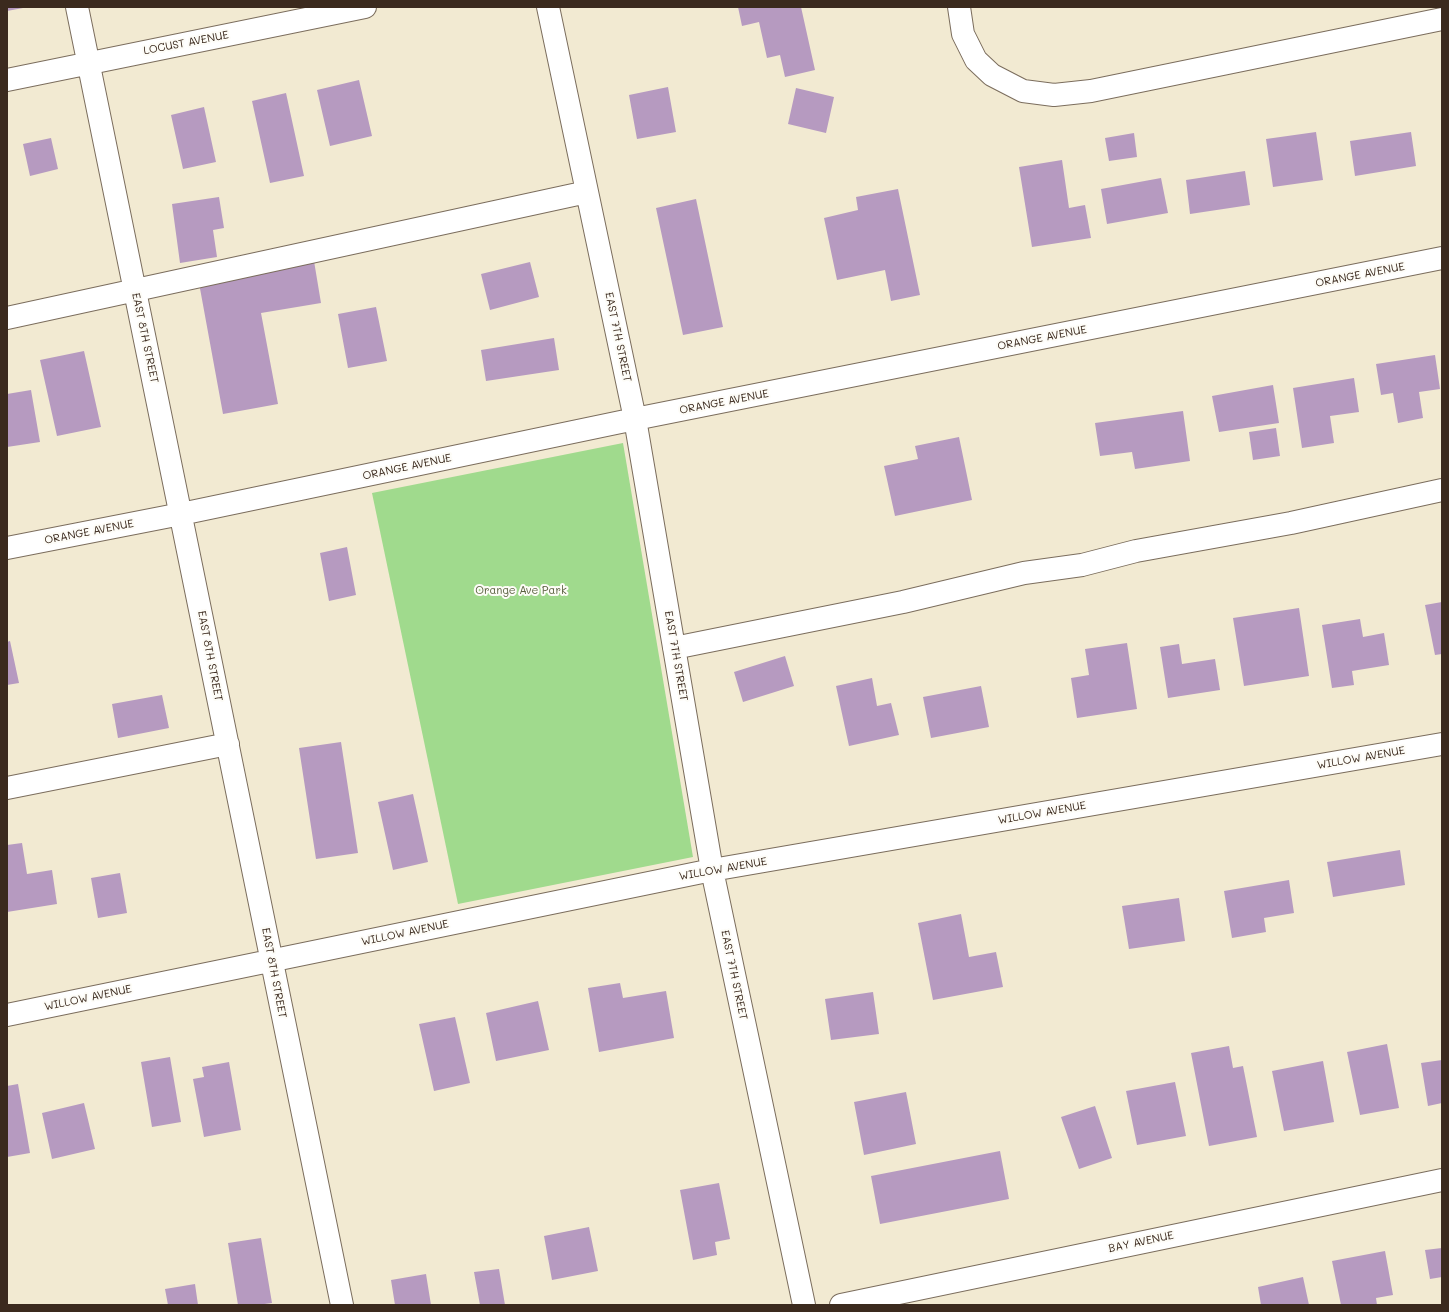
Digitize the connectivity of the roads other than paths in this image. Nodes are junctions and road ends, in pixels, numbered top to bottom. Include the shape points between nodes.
1 (77, 7) edge
2 (365, 7) edge
3 (548, 7) edge
4 (959, 7) edge
5 (1442, 19) edge
6 (89, 63) junction
7 (7, 80) edge
8 (587, 192) junction
9 (1442, 258) edge
10 (135, 290) junction
11 (7, 318) edge
12 (635, 419) junction
13 (1442, 490) edge
14 (181, 514) junction
15 (7, 548) edge
16 (674, 648) junction
17 (228, 744) junction
18 (1442, 744) edge
19 (7, 788) edge
20 (712, 870) junction
21 (272, 960) junction
22 (7, 1015) edge
23 (1442, 1180) edge
24 (342, 1305) edge
25 (804, 1305) edge
26 (841, 1305) edge

1 - 6 street, EAST 8TH STREET
2 - 6 street, LOCUST AVENUE
3 - 8 street, EAST 7TH STREET
4 - 5 street via 964,34 976,60 992,75 1023,91 1054,95 1098,89
6 - 7 street, LOCUST AVENUE
6 - 10 street, EAST 8TH STREET
8 - 10 street
8 - 12 street, EAST 7TH STREET
9 - 12 street, ORANGE AVENUE
10 - 11 street
10 - 14 street, EAST 8TH STREET
12 - 14 street, ORANGE AVENUE
12 - 16 street, EAST 7TH STREET
13 - 16 street via 1291,523 1136,551 1082,565 1024,573 903,602
14 - 15 street, ORANGE AVENUE
14 - 17 street, EAST 8TH STREET
16 - 20 street, EAST 7TH STREET
17 - 19 street
17 - 21 street, EAST 8TH STREET
18 - 20 street, WILLOW AVENUE
20 - 21 street, WILLOW AVENUE
20 - 25 street, EAST 7TH STREET
21 - 22 street, WILLOW AVENUE
21 - 24 street, EAST 8TH STREET
23 - 26 street, BAY AVENUE

